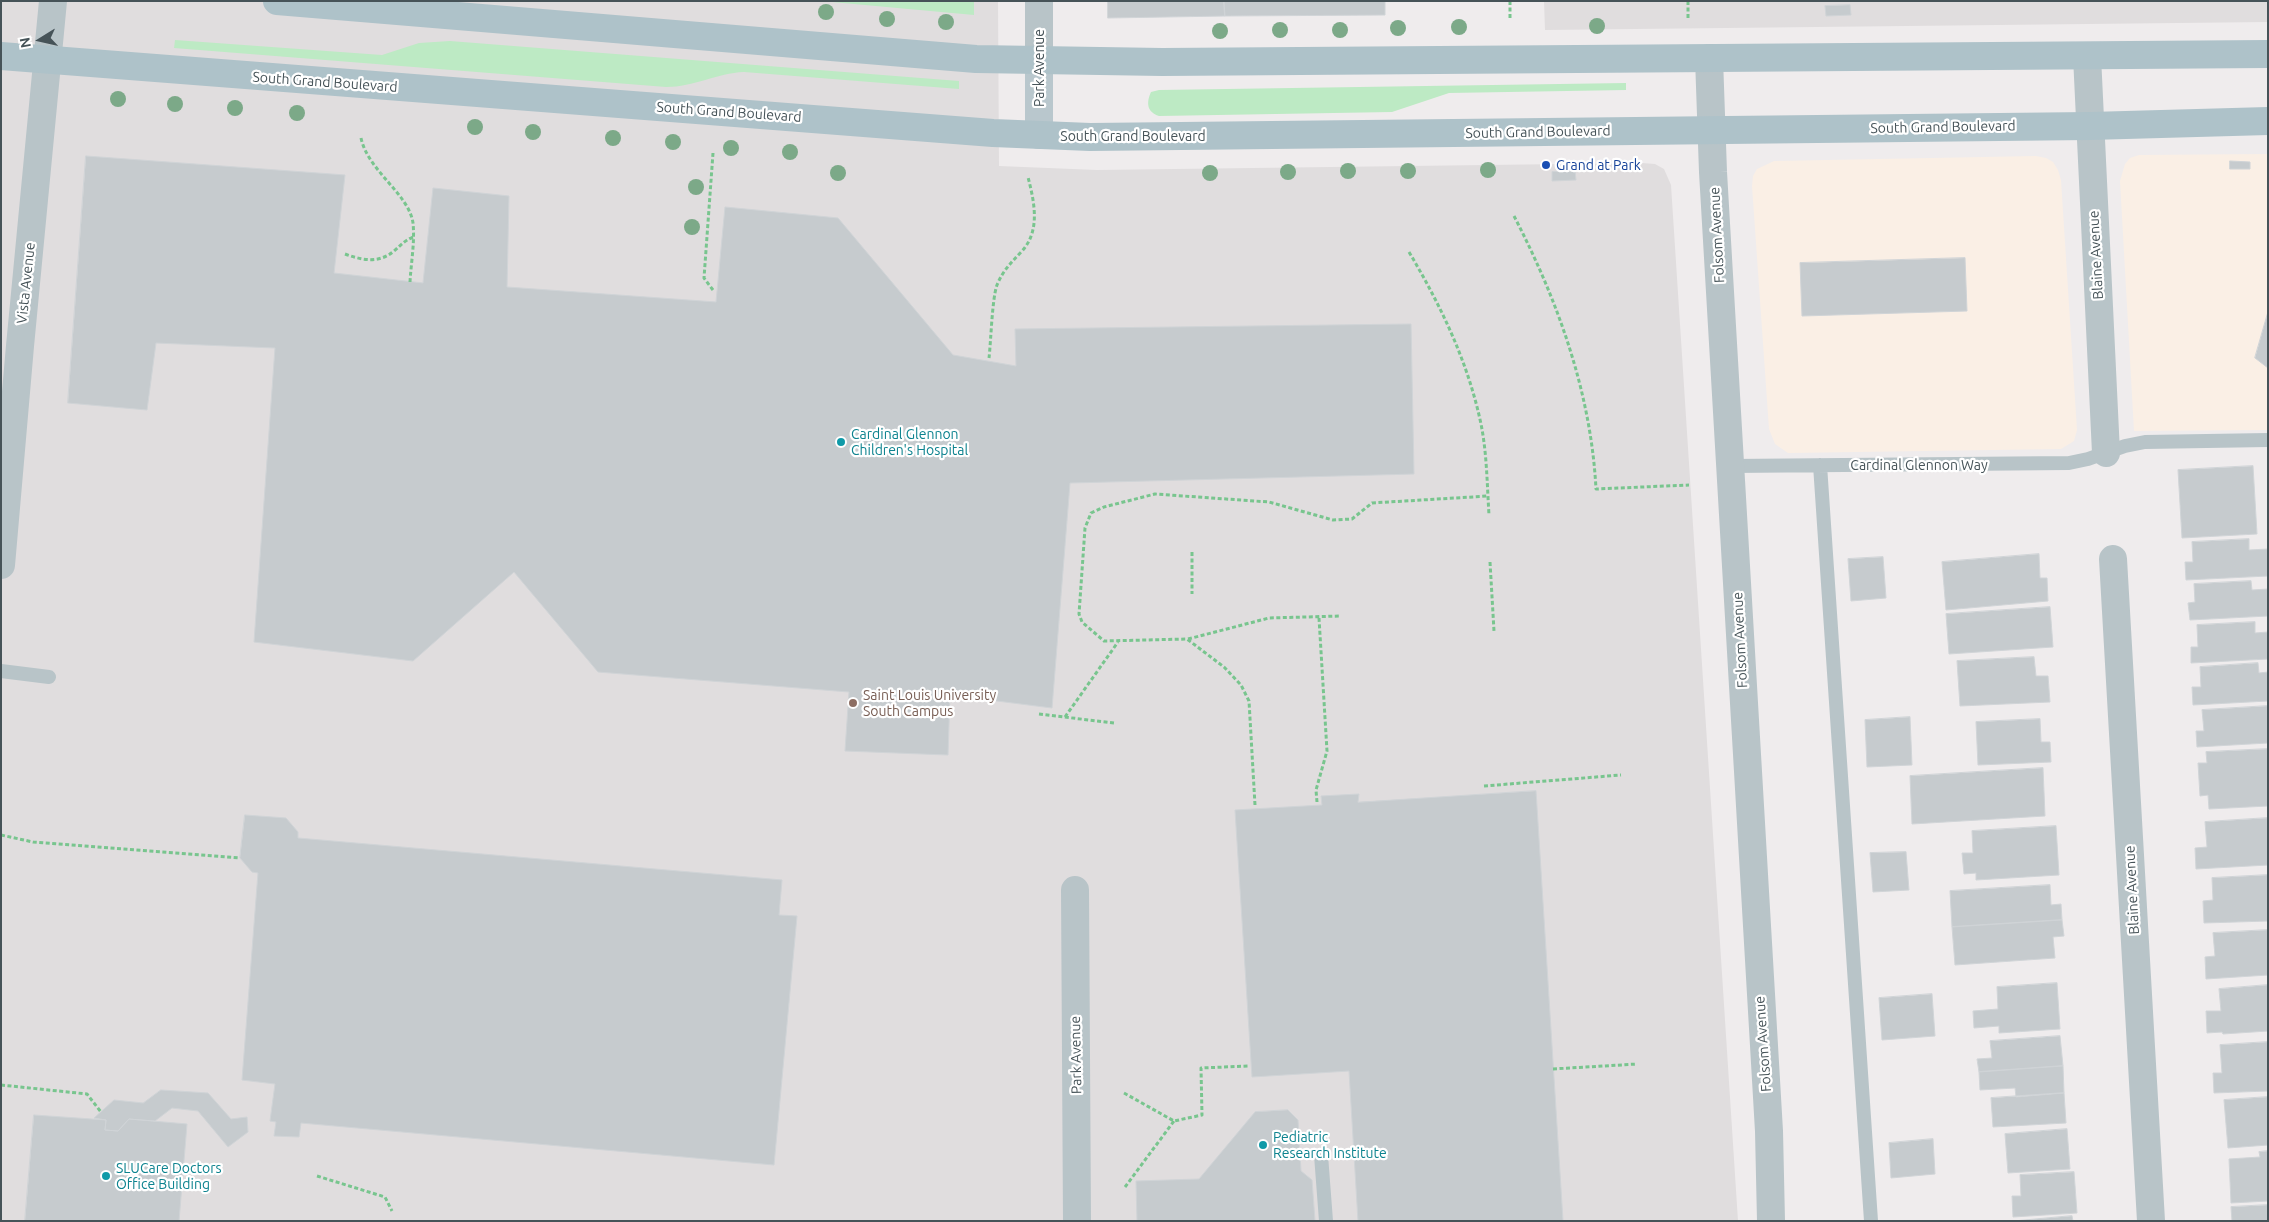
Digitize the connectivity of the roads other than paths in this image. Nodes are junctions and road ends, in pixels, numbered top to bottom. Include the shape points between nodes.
1 (53, 1) edge
2 (277, 1) edge
3 (1039, 1) edge
4 (2268, 54) edge
5 (1, 56) edge
6 (2087, 56) junction
7 (1709, 58) junction
8 (48, 60) junction
9 (1039, 62) junction
10 (2268, 121) edge
11 (2090, 126) junction
12 (1711, 130) junction
13 (1039, 135) junction
14 (2268, 440) edge
15 (2106, 453) junction
16 (1820, 465) junction
17 (1731, 466) junction
18 (2113, 559) dead end
19 (1, 566) edge
20 (1, 671) edge
21 (49, 677) dead end
22 (1075, 890) dead end
23 (1321, 1155) dead end
24 (1077, 1221) edge
25 (1326, 1221) edge
26 (1771, 1221) edge
27 (1871, 1221) edge
28 (2151, 1221) edge

1 - 8 street, Vista Avenue
2 - 9 main road
3 - 9 street, Park Avenue
4 - 6 main road
5 - 8 main road, South Grand Boulevard
6 - 7 main road
6 - 11 street, Blaine Avenue
7 - 9 main road
7 - 12 street, Folsom Avenue
8 - 13 main road, South Grand Boulevard
8 - 19 street, Vista Avenue
9 - 13 street, Park Avenue
10 - 11 main road, South Grand Boulevard
11 - 12 main road, South Grand Boulevard
11 - 15 street, Blaine Avenue
12 - 13 main road, South Grand Boulevard via 1167,137
12 - 17 street, Folsom Avenue
14 - 15 lane, Cardinal Glennon Way via 2145,442
15 - 16 lane, Cardinal Glennon Way via 2069,464
16 - 17 lane, Cardinal Glennon Way
16 - 27 lane
17 - 26 street, Folsom Avenue via 1769,1131
18 - 28 street, Blaine Avenue
20 - 21 lane
22 - 24 street, Park Avenue
23 - 25 lane

